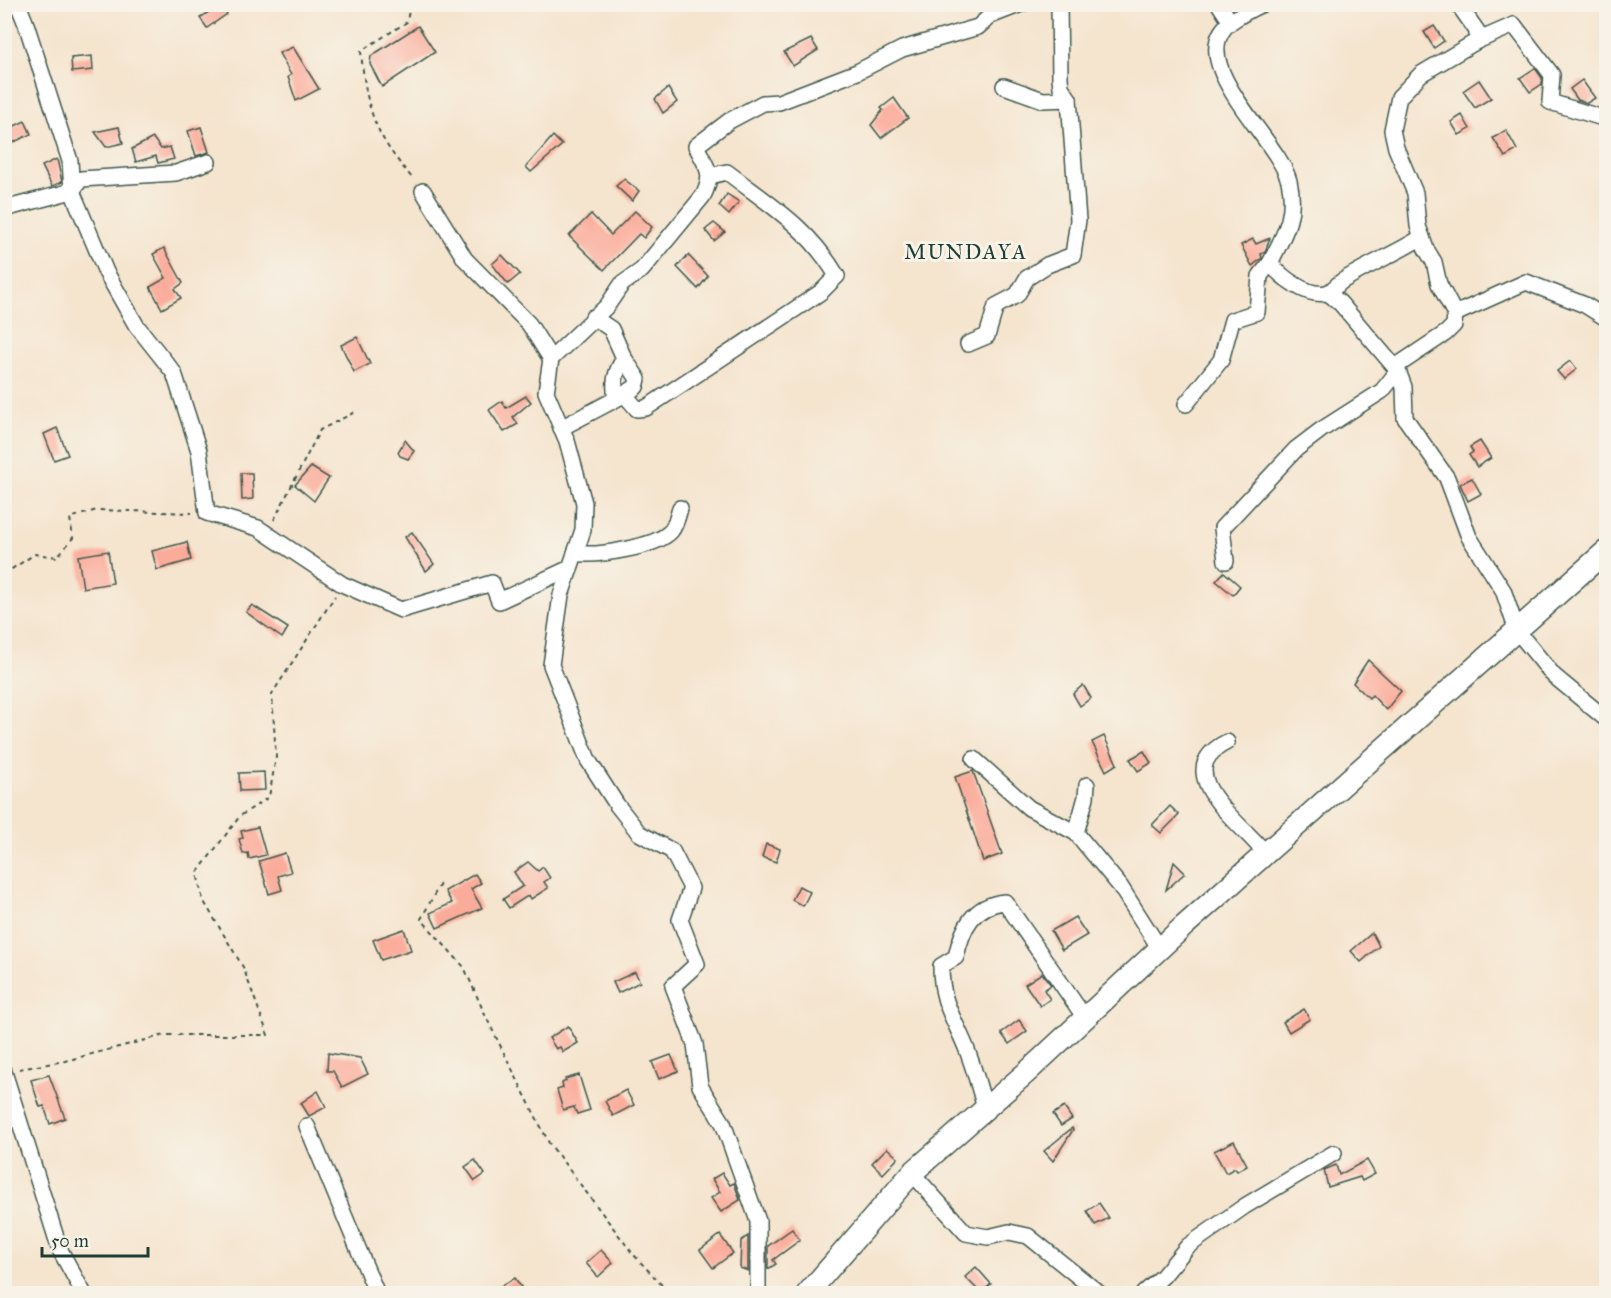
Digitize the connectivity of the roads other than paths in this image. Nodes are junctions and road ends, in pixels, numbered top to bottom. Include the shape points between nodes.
1 (1059, 4) edge
2 (1219, 4) edge
3 (1263, 4) edge
4 (1458, 4) edge
5 (19, 5) edge
6 (1016, 5) edge
7 (1230, 21) junction
8 (1477, 41) junction
9 (1004, 86) dead end
10 (1069, 99) junction
11 (1606, 119) edge
12 (208, 162) dead end
13 (710, 176) junction
14 (72, 190) junction
15 (423, 191) road end
16 (4, 209) edge
17 (1422, 237) junction
18 (1270, 263) junction
19 (1328, 293) junction
20 (1455, 314) junction
21 (593, 317) junction
22 (1606, 318) edge
23 (968, 344) dead end
24 (624, 358) junction
25 (551, 359) junction
26 (1397, 369) junction
27 (621, 397) junction
28 (1186, 404) dead end
29 (561, 428) junction
30 (680, 508) dead end
31 (1606, 551) edge
32 (573, 561) junction
33 (1226, 561) dead end
34 (1517, 631) junction
35 (1606, 719) edge
36 (1227, 742) dead end
37 (974, 759) dead end
38 (1087, 785) dead end
39 (1076, 833) junction
40 (1266, 854) junction
41 (1160, 949) junction
42 (1085, 1018) junction
43 (10, 1071) edge
44 (985, 1109) junction
45 (307, 1126) dead end
46 (1334, 1153) dead end
47 (912, 1173) junction
48 (84, 1293) edge
49 (377, 1293) edge
50 (758, 1293) edge
51 (807, 1293) edge
52 (1100, 1293) edge
53 (1143, 1293) edge

1 - 10 street via 1061,87
2 - 7 street
3 - 7 street
4 - 8 street via 1477,31
5 - 14 street via 70,161
6 - 13 street via 990,16 978,27 902,49 857,72 778,102 764,103 729,121 696,146
7 - 18 street via 1216,40 1221,71 1239,103 1277,153 1291,198 1289,227
8 - 11 street via 1514,25 1552,75 1550,102
8 - 17 street via 1421,74 1399,97 1392,130 1415,193
9 - 10 street via 1043,99
10 - 23 street via 1078,220 1072,255 1027,278 1017,295 996,306 987,336
12 - 14 street via 176,173 81,179
13 - 21 street via 704,195 642,270 622,284 615,297
13 - 27 street via 727,172 802,228 837,276 822,292 646,408 637,409
14 - 16 street
14 - 32 street via 106,272 136,325 174,373 199,451 207,513 258,528 342,584 401,610 492,583 499,601
15 - 25 street via 465,259 529,324
17 - 19 street via 1353,274
17 - 20 street
18 - 19 street via 1297,285
18 - 28 street via 1260,276 1257,312 1232,320 1221,360
19 - 26 street
20 - 22 street via 1526,282 1558,292
20 - 26 street via 1454,325 1446,333
21 - 24 street via 610,329
21 - 25 street
24 - 27 street via 613,383
24 - 27 street via 638,379 636,387
25 - 29 street via 546,392
26 - 33 street via 1382,391 1296,449 1222,528
26 - 34 street via 1404,387 1405,418 1447,478 1469,537 1503,590
27 - 29 street
29 - 32 street via 584,503 583,530
30 - 32 street via 670,532 656,540 615,554
31 - 34 main road
32 - 50 street via 561,595 551,665 588,760 616,805 639,833 672,851 692,888 680,920 697,964 673,986 695,1044 700,1086 723,1123 758,1221
34 - 35 street via 1554,676
34 - 40 main road
36 - 40 street via 1212,749 1203,765 1206,784
37 - 39 street via 1029,808
38 - 39 street
39 - 41 street via 1120,886
40 - 41 main road
41 - 42 main road
42 - 44 main road
42 - 44 street via 1005,902 992,903 975,913 962,933 956,957 941,966 941,983
43 - 48 street via 60,1250
44 - 47 main road
45 - 49 street
46 - 53 street via 1245,1206 1188,1246
47 - 51 main road
47 - 52 street via 966,1233 988,1237 1009,1232 1028,1236

